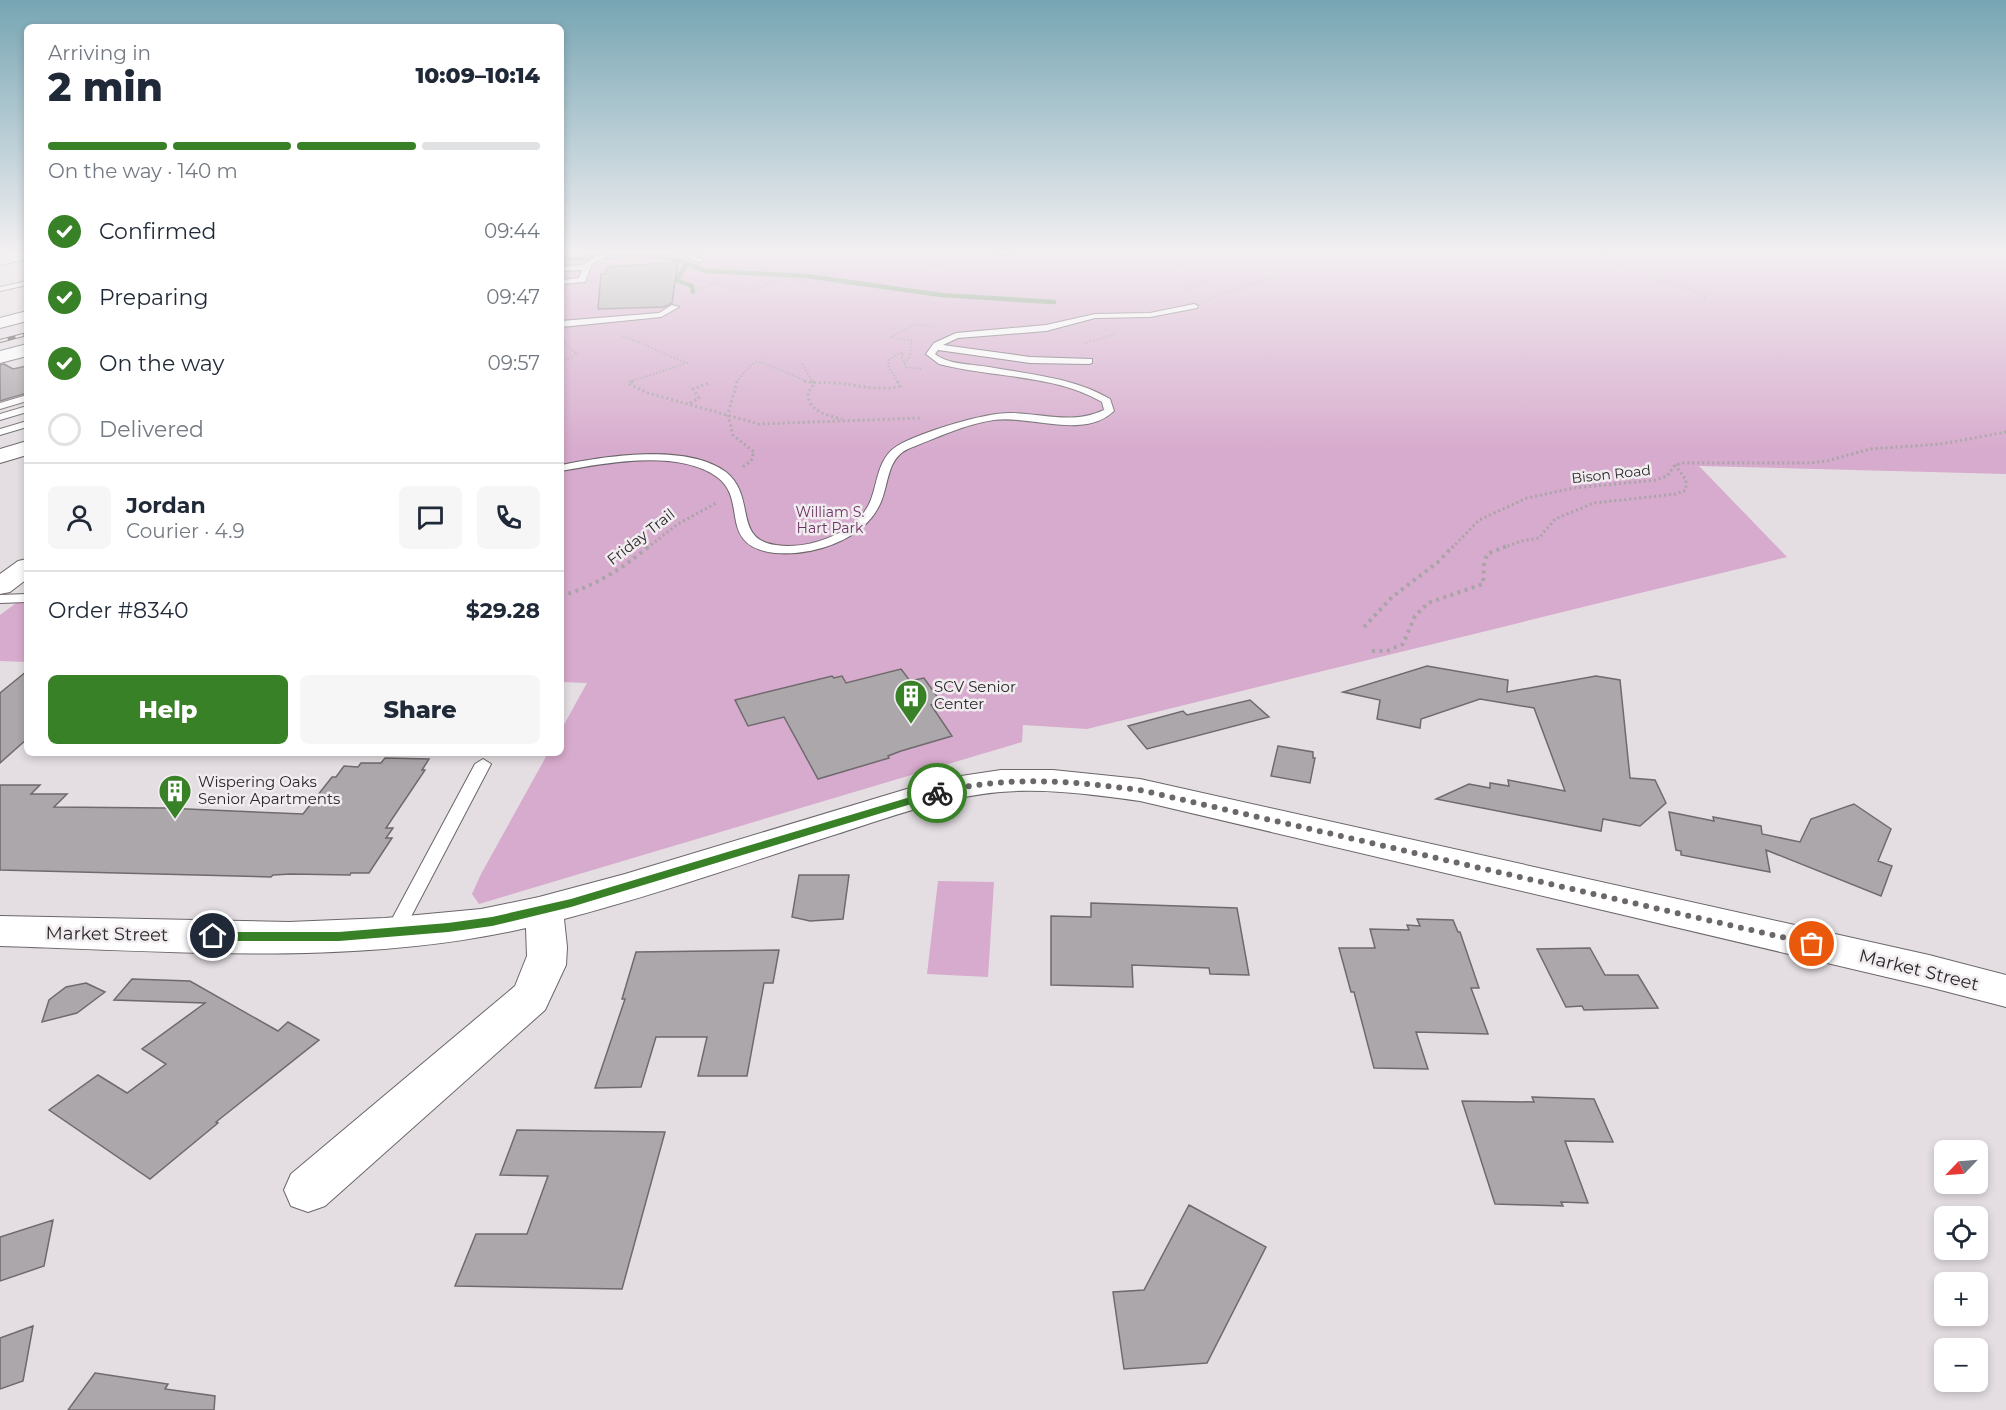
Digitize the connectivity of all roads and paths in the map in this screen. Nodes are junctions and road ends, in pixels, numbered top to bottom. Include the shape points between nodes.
1 (608, 320) edge
2 (1079, 320) edge
3 (564, 324) edge
4 (941, 328) dead end
5 (612, 333) dead end
6 (564, 342) edge
7 (936, 346) junction
8 (24, 351) edge
9 (0, 357) edge
10 (564, 360) edge
11 (1089, 362) dead end
12 (802, 364) dead end
13 (708, 383) dead end
14 (814, 384) junction
15 (24, 399) edge
16 (689, 403) junction
17 (0, 406) edge
18 (24, 410) edge
19 (728, 415) junction
20 (0, 417) edge
21 (925, 418) dead end
22 (846, 420) junction
23 (24, 425) edge
24 (0, 432) edge
25 (2006, 432) edge
26 (24, 449) edge
27 (0, 456) edge
28 (1675, 465) junction
29 (564, 468) edge
30 (737, 471) dead end
31 (737, 499) junction
32 (564, 595) edge
33 (1364, 627) dead end
34 (1372, 651) dead end
35 (483, 764) dead end
36 (543, 910) junction
37 (0, 931) edge
38 (394, 932) junction
39 (2006, 991) edge
40 (308, 1190) dead end

1 - 3 lane
2 - 7 lane via 1046,328 956,336
4 - 14 path via 915,324 891,337 912,343 908,361 904,363 902,352 888,361 898,387
5 - 16 path via 686,362 628,383 648,393
6 - 10 path via 576,353
7 - 11 lane via 1030,360
7 - 31 lane via 930,354 938,361 1093,392 1107,401 1109,411 1082,423 1018,416 992,418 900,449 884,467 877,500 869,513 848,532 824,545 785,550 755,541 743,531
8 - 9 main road
12 - 14 path
13 - 16 path via 693,390 699,398
14 - 19 path via 784,374 763,361 756,362 736,382
14 - 22 path via 808,393 809,404
15 - 17 lane
16 - 19 path
18 - 20 lane
19 - 22 path via 759,424
19 - 30 path via 733,435 754,452 751,461
21 - 22 path
23 - 24 lane
25 - 28 path, Bison Road via 1941,444 1870,449 1809,463
26 - 27 main road
28 - 33 path, Bison Road via 1667,476 1656,480 1574,488 1527,498 1479,520
28 - 34 path via 1686,477 1686,490 1594,502 1555,519 1539,538 1487,554 1482,563 1483,584 1422,608 1411,624 1406,642 1396,649
29 - 31 lane via 616,459 688,461 725,478 736,491
31 - 32 path, Friday Trail via 718,502 691,514 605,580
35 - 38 lane
36 - 38 street, Market Street via 470,925
36 - 39 street, Market Street via 953,789 998,781 1073,781 1140,790
36 - 40 street via 549,949 545,973 530,998
37 - 38 street, Market Street via 260,937

